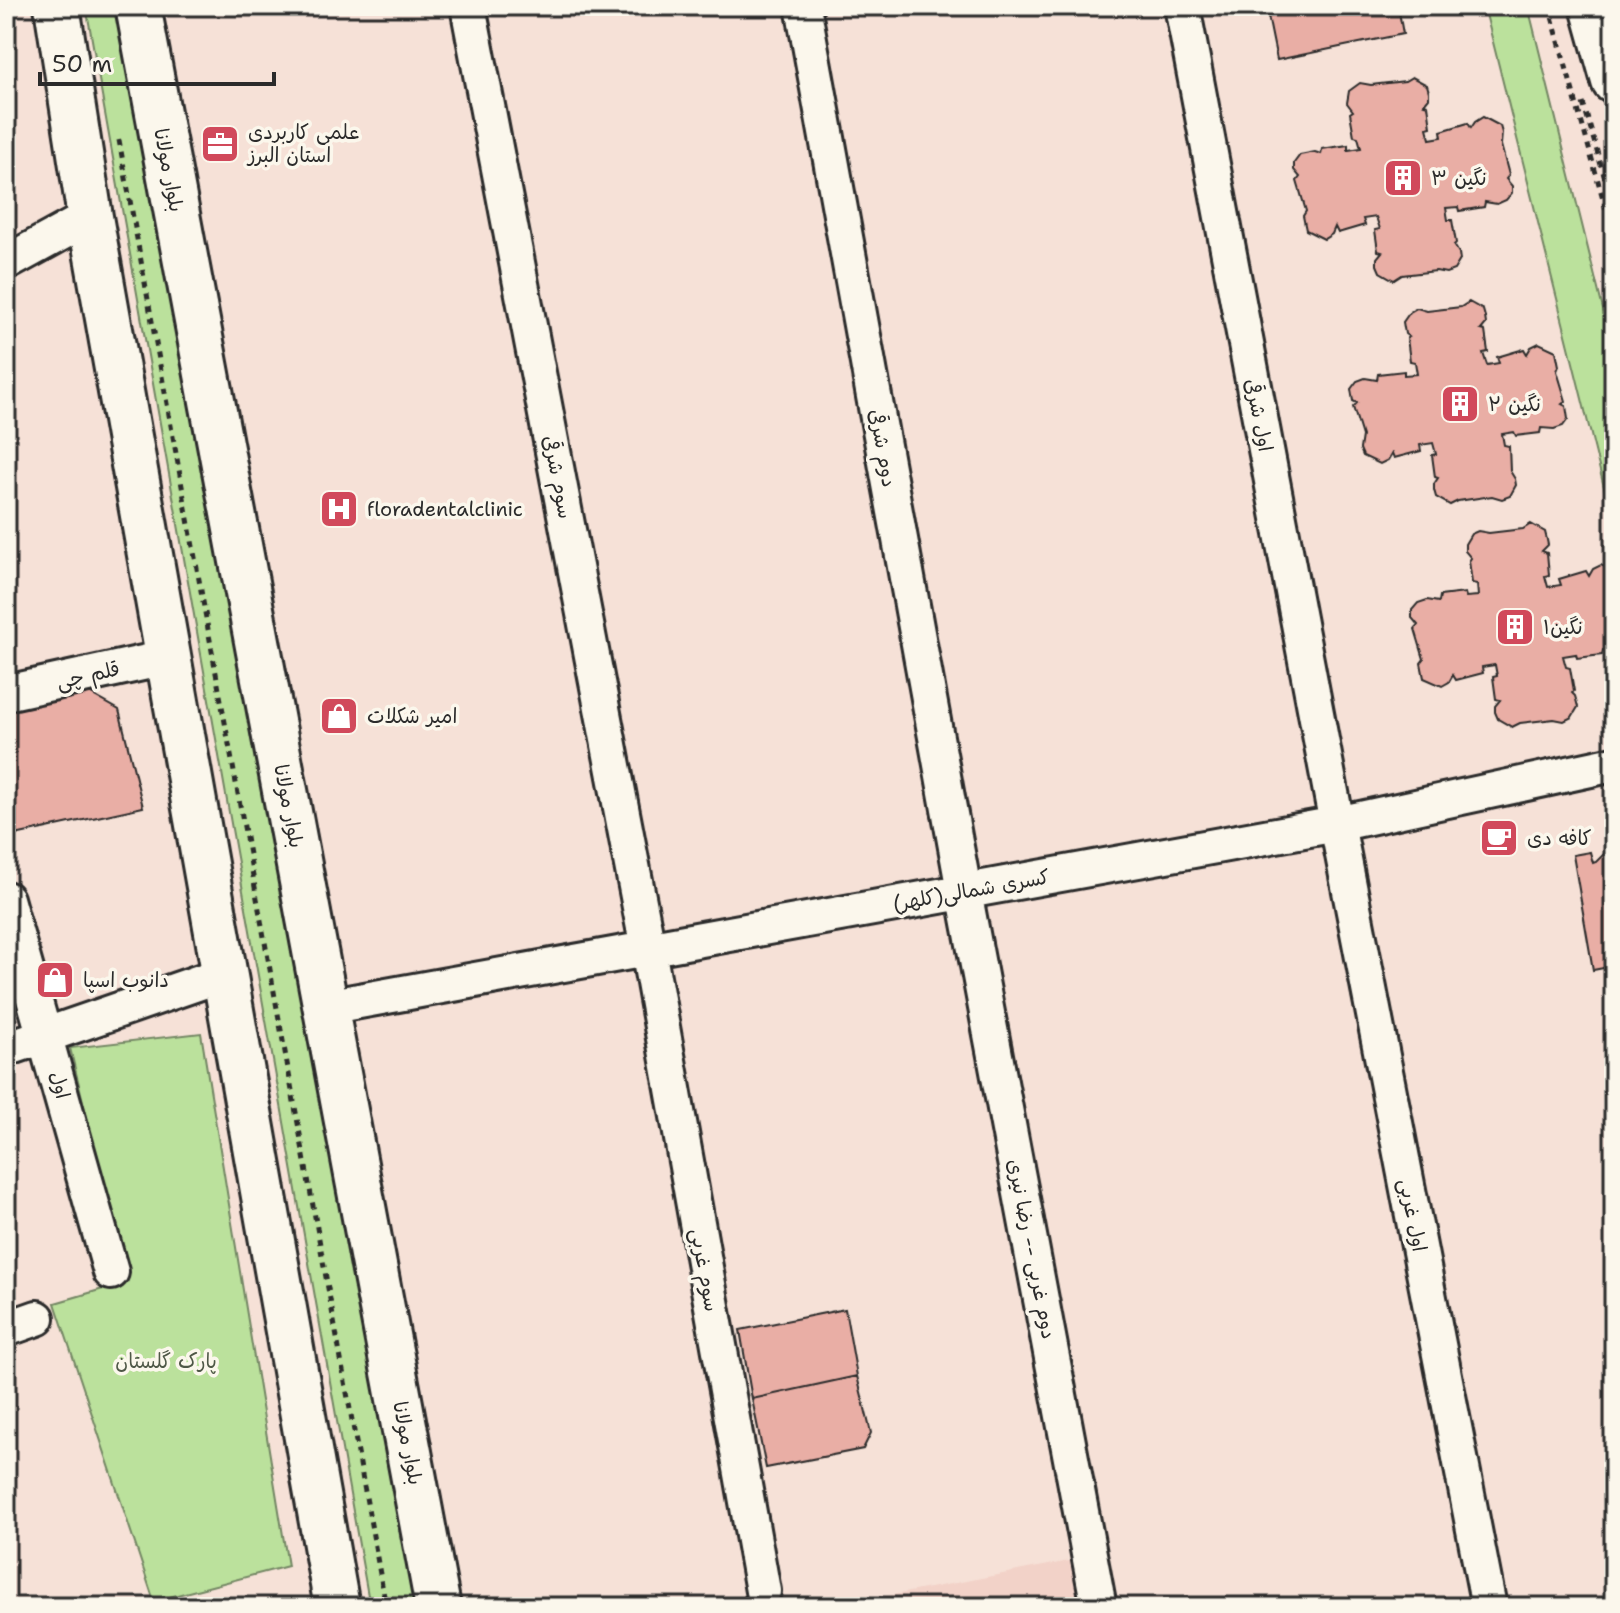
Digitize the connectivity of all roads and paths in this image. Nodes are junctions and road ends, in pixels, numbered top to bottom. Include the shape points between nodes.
1 (57, 6) edge
2 (138, 6) edge
3 (468, 6) edge
4 (803, 6) edge
5 (1182, 6) edge
6 (1549, 6) edge
7 (1556, 6) edge
8 (1593, 6) edge
9 (1614, 81) edge
10 (117, 132) dead end
11 (1614, 210) edge
12 (90, 217) junction
13 (1614, 238) edge
14 (6, 263) edge
15 (170, 657) junction
16 (6, 693) edge
17 (1614, 764) edge
18 (1337, 824) junction
19 (964, 891) junction
20 (6, 899) edge
21 (648, 949) junction
22 (226, 973) junction
23 (326, 1007) junction
24 (46, 1035) junction
25 (6, 1049) edge
26 (111, 1272) dead end
27 (763, 1591) dead end
28 (337, 1607) edge
29 (386, 1607) edge
30 (438, 1607) edge
31 (1099, 1607) edge
32 (1489, 1607) edge

1 - 12 main road
2 - 23 main road, بلوار مولانا
3 - 21 street, سوم شرقی
4 - 19 street, دوم شرقی
5 - 18 street, اول شرقی
6 - 13 path
7 - 11 path
8 - 9 main road
10 - 29 path
12 - 14 street
12 - 15 main road
15 - 16 street, قلم چی
15 - 22 main road
17 - 18 street, کسری شمالی(کلهر)
18 - 19 street, کسری شمالی(کلهر)
18 - 32 street, اول غربی
19 - 21 street, کسری شمالی(کلهر)
19 - 31 street, دوم غربی -- رضا نیری
20 - 24 street, اول
21 - 23 street, کسری شمالی(کلهر)
21 - 27 street, سوم غربی
22 - 24 street
22 - 28 main road
23 - 30 main road, بلوار مولانا
24 - 25 street
24 - 26 street, اول

